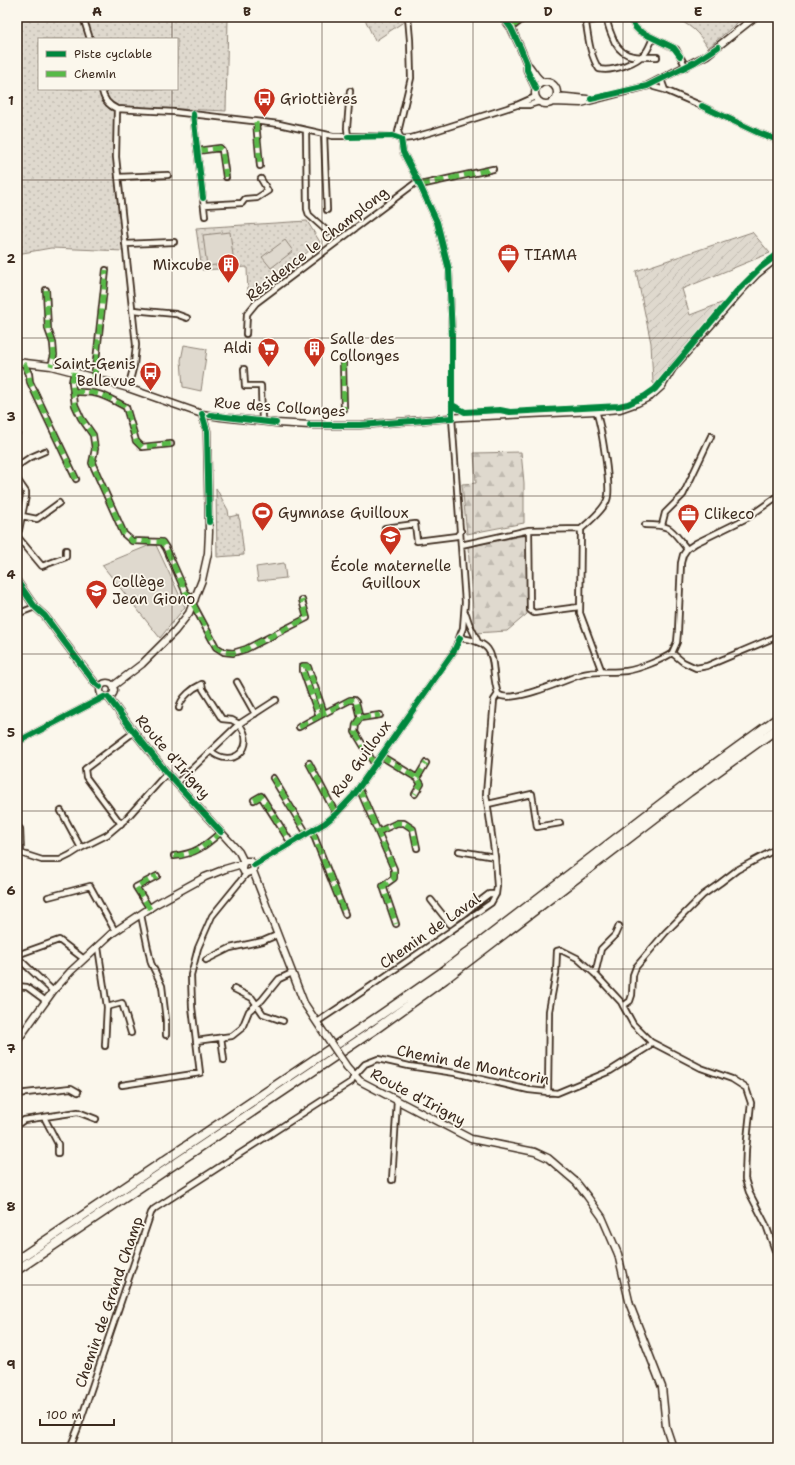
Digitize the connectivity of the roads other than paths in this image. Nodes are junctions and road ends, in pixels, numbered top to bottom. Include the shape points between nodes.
1 (83, 17) edge
2 (408, 17) edge
3 (503, 17) edge
4 (525, 17) edge
5 (630, 17) edge
6 (755, 17) edge
7 (607, 18) edge
8 (585, 19) edge
9 (510, 28) junction
10 (90, 38) edge
11 (653, 38) junction
12 (641, 57) junction
13 (657, 57) dead end
14 (527, 64) junction
15 (686, 66) junction
16 (661, 80) junction
17 (543, 82) junction
18 (652, 84) junction
19 (536, 89) junction
20 (102, 90) edge
21 (666, 90) junction
22 (350, 91) dead end
23 (537, 99) junction
24 (555, 99) junction
25 (117, 110) junction
26 (193, 114) junction
27 (256, 122) junction
28 (306, 130) junction
29 (324, 134) junction
30 (348, 137) junction
31 (401, 138) junction
32 (778, 140) edge
33 (197, 151) junction
34 (260, 166) dead end
35 (493, 169) dead end
36 (168, 176) dead end
37 (118, 177) junction
38 (226, 177) dead end
39 (261, 179) dead end
40 (419, 183) junction
41 (204, 205) junction
42 (327, 210) dead end
43 (205, 216) dead end
44 (328, 232) dead end
45 (174, 242) dead end
46 (125, 244) junction
47 (778, 257) edge
48 (106, 270) dead end
49 (46, 290) dead end
50 (133, 310) junction
51 (187, 318) dead end
52 (246, 334) dead end
53 (343, 361) dead end
54 (17, 362) edge
55 (24, 363) junction
56 (51, 366) junction
57 (244, 369) dead end
58 (74, 372) junction
59 (94, 379) junction
60 (128, 388) junction
61 (73, 392) junction
62 (344, 409) dead end
63 (596, 411) junction
64 (202, 414) junction
65 (210, 415) junction
66 (452, 418) junction
67 (262, 421) junction
68 (207, 431) junction
69 (711, 436) dead end
70 (171, 444) dead end
71 (45, 451) dead end
72 (17, 466) edge
73 (17, 479) edge
74 (76, 479) dead end
75 (778, 496) edge
76 (59, 503) dead end
77 (22, 516) junction
78 (645, 525) dead end
79 (662, 525) junction
80 (385, 528) dead end
81 (581, 529) junction
82 (529, 530) junction
83 (461, 531) junction
84 (17, 535) edge
85 (461, 545) junction
86 (687, 548) junction
87 (66, 550) dead end
88 (17, 581) edge
89 (302, 600) dead end
90 (194, 602) junction
91 (35, 607) junction
92 (579, 607) junction
93 (465, 610) junction
94 (17, 614) edge
95 (778, 636) edge
96 (460, 638) junction
97 (478, 642) junction
98 (672, 653) junction
99 (602, 672) junction
100 (237, 682) dead end
101 (113, 686) junction
102 (100, 687) junction
103 (498, 694) junction
104 (106, 697) junction
105 (276, 700) dead end
106 (179, 708) dead end
107 (324, 713) junction
108 (255, 714) junction
109 (380, 715) dead end
110 (319, 716) junction
111 (360, 718) junction
112 (778, 718) edge
113 (239, 724) junction
114 (299, 727) dead end
115 (778, 728) edge
116 (134, 732) junction
117 (17, 742) edge
118 (211, 751) junction
119 (381, 756) junction
120 (426, 762) dead end
121 (309, 764) dead end
122 (375, 765) junction
123 (167, 773) junction
124 (273, 778) dead end
125 (416, 778) junction
126 (177, 783) junction
127 (359, 788) junction
128 (415, 794) dead end
129 (254, 800) dead end
130 (488, 804) junction
131 (61, 811) dead end
132 (336, 814) junction
133 (560, 823) dead end
134 (121, 824) junction
135 (20, 829) dead end
136 (221, 832) junction
137 (309, 832) junction
138 (378, 832) junction
139 (291, 843) junction
140 (81, 848) junction
141 (417, 848) dead end
142 (778, 848) edge
143 (459, 851) dead end
144 (19, 853) edge
145 (174, 856) dead end
146 (495, 857) junction
147 (243, 863) junction
148 (251, 870) junction
149 (157, 876) dead end
150 (496, 894) junction
151 (48, 897) dead end
152 (430, 900) dead end
153 (150, 909) junction
154 (345, 914) dead end
155 (141, 915) junction
156 (396, 924) dead end
157 (620, 926) dead end
158 (115, 931) junction
159 (277, 935) junction
160 (98, 947) junction
161 (17, 956) edge
162 (84, 959) junction
163 (206, 960) dead end
164 (292, 973) junction
165 (595, 974) junction
166 (17, 986) edge
167 (234, 989) dead end
168 (53, 991) junction
169 (46, 1001) junction
170 (257, 1005) junction
171 (623, 1006) junction
172 (107, 1007) junction
173 (284, 1021) dead end
174 (317, 1022) junction
175 (131, 1033) dead end
176 (166, 1035) dead end
177 (221, 1038) junction
178 (196, 1040) junction
179 (17, 1041) edge
180 (651, 1042) junction
181 (105, 1046) dead end
182 (224, 1060) dead end
183 (354, 1076) junction
184 (122, 1085) dead end
185 (78, 1092) dead end
186 (548, 1093) junction
187 (17, 1094) edge
188 (397, 1101) junction
189 (44, 1117) junction
190 (96, 1119) dead end
191 (17, 1125) edge
192 (58, 1153) dead end
193 (392, 1180) dead end
194 (778, 1259) edge
195 (17, 1260) edge
196 (17, 1270) edge
197 (70, 1448) edge
198 (673, 1448) edge

1 - 10 street
2 - 31 street, Rue Guilloux via 412,68 398,124
3 - 9 street
4 - 9 street
5 - 11 street via 634,27
6 - 15 street via 707,55
7 - 8 street
7 - 12 street via 615,44 621,52
8 - 12 street via 589,44 600,69 606,70 633,63
9 - 14 street
11 - 12 street
11 - 15 street via 676,49
12 - 13 street
14 - 17 street
14 - 19 street
15 - 16 street
16 - 18 street
16 - 21 street
17 - 19 street
17 - 24 street via 550,83 557,90
18 - 21 street
18 - 24 street via 581,103
19 - 23 street
20 - 25 street via 106,101
21 - 32 street
22 - 30 street
23 - 24 street via 545,104
23 - 31 street via 529,105 517,105 432,132
25 - 26 street
25 - 37 street
26 - 27 street
26 - 33 street
27 - 28 street
27 - 34 street
28 - 29 street
28 - 44 street via 307,209 309,215
29 - 30 street
29 - 42 street
30 - 31 street
31 - 40 street, Rue Guilloux via 403,152
33 - 38 street via 220,148
33 - 41 street
35 - 40 street
36 - 37 street
37 - 46 street
39 - 41 street via 268,191 257,198 245,199 242,203
40 - 52 street, Résidence le Champlong via 256,304 247,314
40 - 66 street, Rue Guilloux via 436,222 448,270 452,333
41 - 43 street
45 - 46 street
46 - 50 street
47 - 63 street, Rue des Collonges via 739,293 651,396 628,407
48 - 59 street
49 - 56 street via 48,329 54,355
50 - 51 street via 176,314
50 - 60 street via 136,345
53 - 62 street
54 - 55 street, Rue des Collonges
55 - 56 street, Rue des Collonges
55 - 74 street via 30,382
56 - 58 street, Rue des Collonges
57 - 67 street via 245,386 261,386
58 - 59 street, Rue des Collonges
58 - 61 street
59 - 60 street, Rue des Collonges
60 - 64 street, Rue des Collonges
61 - 70 street via 90,391 104,395 126,407 136,441 142,447
61 - 90 street via 81,418 94,435 92,463 124,534 132,541 162,542 186,593
63 - 66 street, Rue des Collonges
63 - 81 street via 609,493 607,502
64 - 65 street, Rue des Collonges
64 - 68 street
65 - 67 street, Rue des Collonges
65 - 68 street
66 - 67 street, Rue des Collonges via 360,425 310,425
66 - 83 street, Rue Guilloux
68 - 90 street via 209,532 206,567
69 - 79 street via 684,495 665,513
71 - 72 street
73 - 77 street via 26,492
75 - 86 street via 746,518
76 - 77 street via 37,519
77 - 84 street
78 - 79 street
79 - 86 street via 671,529
80 - 83 street via 415,524 417,541 457,536
81 - 82 street
81 - 92 street
82 - 85 street
82 - 92 street via 530,610 534,613
83 - 85 street, Rue Guilloux
84 - 87 street via 42,566 66,557
85 - 93 street, Rue Guilloux
86 - 98 street via 681,563 678,636
88 - 91 street
89 - 90 street via 307,618 233,653 216,648
90 - 101 street via 175,631 142,664
91 - 94 street
91 - 102 street via 45,616
92 - 99 street via 582,622
93 - 96 street, Rue Guilloux
93 - 97 street, Chemin de Laval
95 - 98 street via 707,666 696,668
96 - 97 street
96 - 119 street, Rue Guilloux via 454,651
97 - 103 street, Chemin de Laval via 486,646 490,653
98 - 99 street via 631,670
99 - 103 street via 582,674 524,695 502,697
100 - 108 street
101 - 102 street via 107,683
101 - 104 street via 114,693
102 - 104 street via 100,693
103 - 130 street, Chemin de Laval via 494,700 486,794
104 - 116 street, Route d'Irigny
104 - 117 street
105 - 108 street
106 - 113 street via 180,702 202,684 222,719
107 - 110 street
107 - 110 street via 305,665 302,668
107 - 111 street via 354,700
108 - 113 street
109 - 111 street
110 - 114 street
111 - 122 street via 356,724 356,732
112 - 195 highway via 683,787 422,986
113 - 118 street
113 - 118 street via 246,737 240,753 225,759
115 - 196 highway via 689,792 500,938 383,1024
116 - 123 street, Route d'Irigny
116 - 134 street via 85,769 86,777
118 - 126 street
119 - 122 street, Rue Guilloux
119 - 125 street
120 - 125 street
121 - 132 street
122 - 127 street, Rue Guilloux
123 - 126 street, Route d'Irigny
123 - 134 street
124 - 137 street
125 - 128 street via 420,784
126 - 136 street, Route d'Irigny
127 - 132 street, Rue Guilloux
127 - 138 street
129 - 139 street via 262,796
130 - 133 street via 532,794 537,827
130 - 146 street, Chemin de Laval
131 - 140 street
132 - 137 street, Rue Guilloux
134 - 140 street via 107,835
135 - 144 street
136 - 145 street via 204,847
136 - 147 street, Route d'Irigny via 239,852
137 - 139 street, Rue Guilloux
137 - 154 street
138 - 141 street via 397,823 404,823 413,829
138 - 156 street via 394,869 394,878 383,886
139 - 148 street, Rue Guilloux
140 - 144 street via 60,860 42,860
142 - 171 street via 737,870 703,895 665,933 636,967 630,1001
143 - 146 street
146 - 150 street, Chemin de Laval
147 - 148 street, Route d'Irigny via 242,870
147 - 148 street via 250,861
147 - 153 street via 205,877
148 - 159 street, Route d'Irigny
148 - 178 street, Rue Guilloux via 212,916 198,948 190,975
149 - 153 street via 136,887
150 - 152 street via 490,894 450,924
150 - 174 street, Chemin de Laval via 491,903
151 - 158 street via 90,886
153 - 155 street
155 - 158 street
155 - 176 street via 150,962 162,986
157 - 165 street via 601,949
158 - 160 street
159 - 163 street via 263,941 230,948
159 - 164 street, Route d'Irigny
160 - 162 street
160 - 172 street
161 - 162 street via 59,940
161 - 168 street
162 - 168 street
164 - 170 street via 279,979
164 - 174 street, Route d'Irigny via 304,1003
165 - 171 street
165 - 186 street via 577,958 561,950 557,952 549,1011
166 - 169 street via 27,988
167 - 170 street via 252,998
168 - 169 street
169 - 179 street
170 - 173 street via 263,1014
170 - 177 street via 249,1011 242,1028 232,1036
171 - 180 street via 633,1024
172 - 175 street via 122,1003
172 - 181 street
174 - 183 street, Route d'Irigny, bridge
177 - 178 street
177 - 182 street
178 - 184 street, Rue Guilloux via 200,1073
180 - 186 street, Chemin de Montcorin via 648,1047 610,1071 557,1093
180 - 194 street via 746,1088 751,1103 745,1179
183 - 186 street, Chemin de Montcorin via 365,1064 378,1059
183 - 188 street, Route d'Irigny
183 - 197 street, Chemin de Grand Champ via 352,1082 154,1209
185 - 187 street via 71,1088
188 - 193 street
188 - 198 street, Route d'Irigny via 471,1139 535,1152 548,1158 588,1196 602,1217 618,1254 630,1305 662,1387 666,1427
189 - 190 street via 78,1112
189 - 191 street via 24,1120
189 - 192 street via 58,1144

